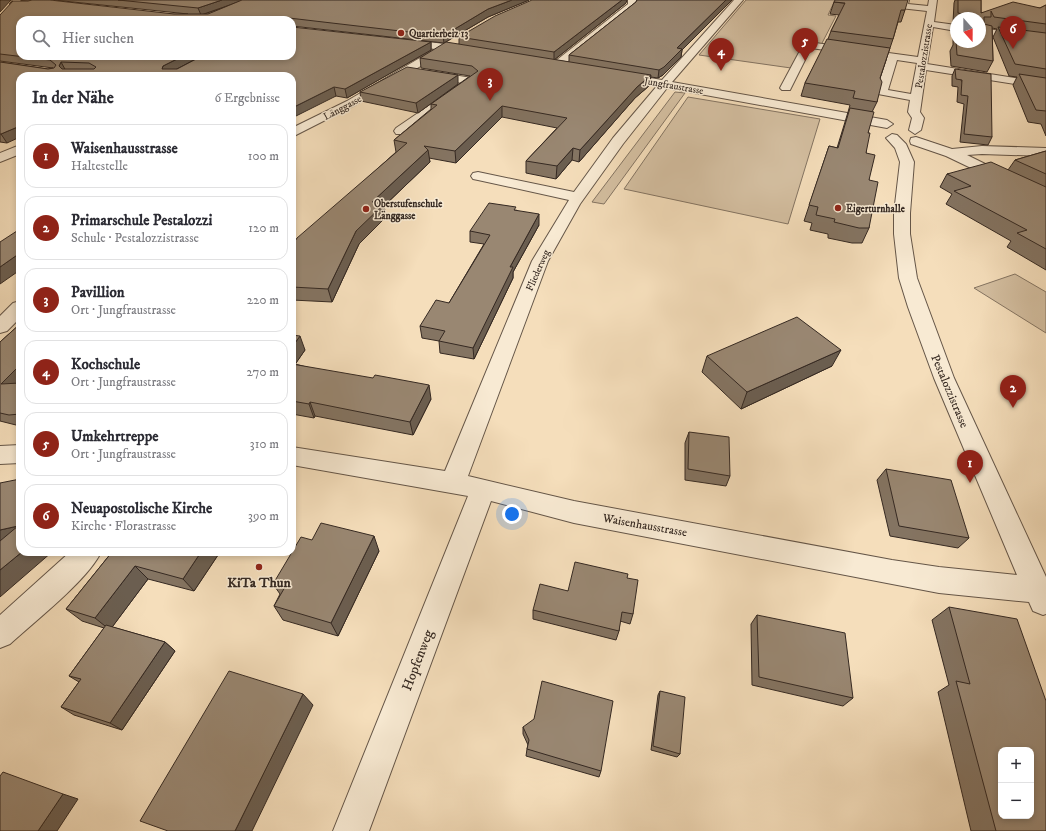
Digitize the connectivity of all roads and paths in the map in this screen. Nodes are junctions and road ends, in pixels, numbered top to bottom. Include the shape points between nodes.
1 (632, 0) edge
2 (739, 0) edge
3 (905, 0) edge
4 (47, 2) edge
5 (14, 4) edge
6 (932, 5) edge
7 (928, 24) junction
8 (950, 27) edge
9 (986, 32) edge
10 (459, 39) edge
11 (1046, 40) edge
12 (392, 41) edge
13 (445, 48) junction
14 (483, 53) edge
15 (893, 57) junction
16 (923, 64) junction
17 (572, 68) edge
18 (407, 70) junction
19 (611, 74) edge
20 (666, 83) junction
21 (1046, 86) edge
22 (786, 88) dead end
23 (916, 98) junction
24 (896, 124) junction
25 (296, 131) edge
26 (400, 131) dead end
27 (916, 137) junction
28 (16, 151) edge
29 (1046, 152) edge
30 (951, 154) junction
31 (0, 158) edge
32 (917, 160) junction
33 (965, 160) junction
34 (478, 176) dead end
35 (577, 196) junction
36 (1046, 200) edge
37 (16, 311) edge
38 (0, 327) edge
39 (16, 454) edge
40 (0, 455) edge
41 (296, 457) edge
42 (453, 482) junction
43 (483, 489) junction
44 (84, 556) edge
45 (1044, 594) edge
46 (0, 634) edge
47 (351, 831) edge

1 - 17 street via 633,4 553,64
2 - 20 street, Fliederweg
3 - 6 street via 903,6
4 - 5 main road
6 - 7 street, Pestalozzistrasse
7 - 8 street
7 - 16 street, Pestalozzistrasse
9 - 11 street
10 - 13 street, Länggasse
12 - 13 street
13 - 14 street
13 - 18 street, Länggasse
15 - 16 street
15 - 22 street via 808,45
15 - 23 street via 882,92
16 - 21 street
16 - 23 street, Pestalozzistrasse
18 - 25 street, Länggasse
18 - 26 street via 472,81
19 - 20 street, Jungfraustrasse
20 - 24 street, Jungfraustrasse via 841,117
20 - 35 street, Fliederweg
23 - 24 street, Pestalozzistrasse
24 - 27 street, Jungfraustrasse
24 - 27 street, Pestalozzistrasse via 918,118
24 - 32 street via 901,147
27 - 30 street, Jungfraustrasse
27 - 32 street, Pestalozzistrasse
28 - 31 street
29 - 30 street via 982,150
30 - 33 street, Jungfraustrasse
32 - 33 street
32 - 45 street, Pestalozzistrasse via 902,213 908,278 944,378
33 - 36 street, Jungfraustrasse
34 - 35 street
35 - 42 street, Fliederweg via 540,261
37 - 38 street
39 - 40 street
41 - 42 street, Waisenhausstrasse
42 - 43 street, Waisenhausstrasse
43 - 45 street, Waisenhausstrasse via 574,512 892,572
43 - 47 street, Hopfenweg
44 - 46 street

